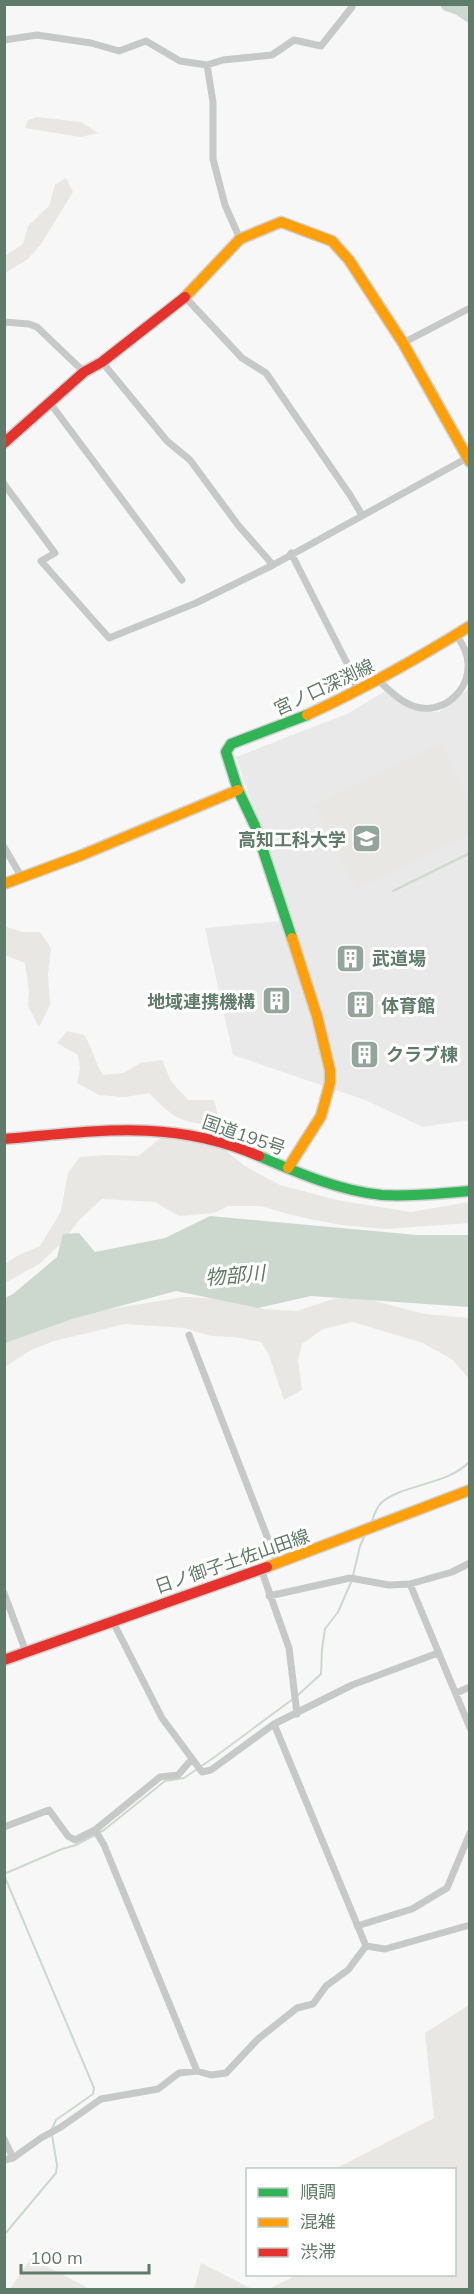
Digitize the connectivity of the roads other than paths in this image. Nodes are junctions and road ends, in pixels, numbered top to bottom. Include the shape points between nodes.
1 (352, 4) edge
2 (4, 40) edge
3 (207, 65) junction
4 (240, 239) junction
5 (184, 297) junction
6 (470, 308) edge
7 (4, 322) edge
8 (403, 343) junction
9 (102, 362) junction
10 (84, 372) junction
11 (50, 403) junction
12 (4, 443) edge
13 (468, 460) edge
14 (4, 484) edge
15 (362, 515) junction
16 (291, 553) junction
17 (273, 565) junction
18 (182, 580) dead end
19 (470, 626) edge
20 (456, 634) junction
21 (379, 681) junction
22 (356, 692) junction
23 (238, 790) junction
24 (4, 847) edge
25 (21, 876) junction
26 (4, 884) edge
27 (4, 1139) edge
28 (288, 1168) junction
29 (470, 1191) edge
30 (189, 1335) dead end
31 (470, 1490) edge
32 (277, 1562) junction
33 (470, 1563) edge
34 (261, 1569) junction
35 (410, 1584) junction
36 (4, 1593) edge
37 (269, 1596) junction
38 (112, 1620) junction
39 (27, 1652) junction
40 (438, 1653) junction
41 (4, 1660) edge
42 (470, 1687) edge
43 (456, 1693) junction
44 (297, 1713) junction
45 (274, 1724) junction
46 (470, 1728) edge
47 (193, 1761) junction
48 (4, 1827) edge
49 (95, 1830) junction
50 (470, 1833) edge
51 (470, 1925) edge
52 (357, 1926) junction
53 (366, 1947) junction
54 (196, 2071) junction
55 (4, 2139) edge
56 (13, 2158) junction
57 (4, 2160) edge

1 - 3 street via 321,46 294,40 272,55
2 - 3 street via 37,35 118,51 146,41 180,61
3 - 4 street via 213,102 213,159 225,205
4 - 5 main road
4 - 8 main road via 281,222 332,241 349,260
5 - 9 main road
5 - 15 street via 242,358 266,373
6 - 8 street
7 - 10 street via 37,327
8 - 13 main road
9 - 10 main road
9 - 17 street via 167,441 190,460
10 - 11 main road
11 - 12 main road
11 - 18 street
13 - 15 street
14 - 17 street via 55,553 41,561 109,638 196,603
15 - 16 street
16 - 17 street
16 - 22 street via 355,679
19 - 20 main road, 宮ノ口深渕線
20 - 21 main road, 宮ノ口深渕線
20 - 21 street via 466,654 468,674 463,688 445,705 413,706
21 - 22 main road, 宮ノ口深渕線
22 - 23 main road, 宮ノ口深渕線 via 231,744 226,752
23 - 25 main road
23 - 28 main road, 宮ノ口深渕線 via 255,826 317,1016 330,1070 321,1116
24 - 25 street
25 - 26 main road
27 - 28 main road, 国道195号 via 162,1130 231,1145
28 - 29 main road, 国道195号 via 312,1178 390,1196
30 - 32 street
31 - 32 main road, 日ノ御子土佐山田線
32 - 34 main road, 日ノ御子土佐山田線
33 - 35 street
34 - 37 street
34 - 38 main road, 日ノ御子土佐山田線
35 - 37 street via 389,1585 350,1578
35 - 40 street
36 - 39 street
37 - 44 street via 289,1648
38 - 39 main road, 日ノ御子土佐山田線
38 - 47 street via 162,1718
39 - 41 main road, 日ノ御子土佐山田線
40 - 43 street
40 - 44 street via 352,1685
42 - 43 street
43 - 46 street
44 - 45 street
45 - 47 street via 211,1770 202,1772
45 - 52 street
47 - 49 street via 178,1774 160,1778
48 - 49 street via 49,1810 75,1840
49 - 54 street
50 - 52 street via 447,1888 412,1908
51 - 53 street via 385,1949
52 - 53 street
53 - 54 street via 348,1971 326,1986 313,2004 297,2008 258,2039 226,2073
54 - 56 street via 178,2073 158,2090 101,2099
55 - 56 street
56 - 57 street

